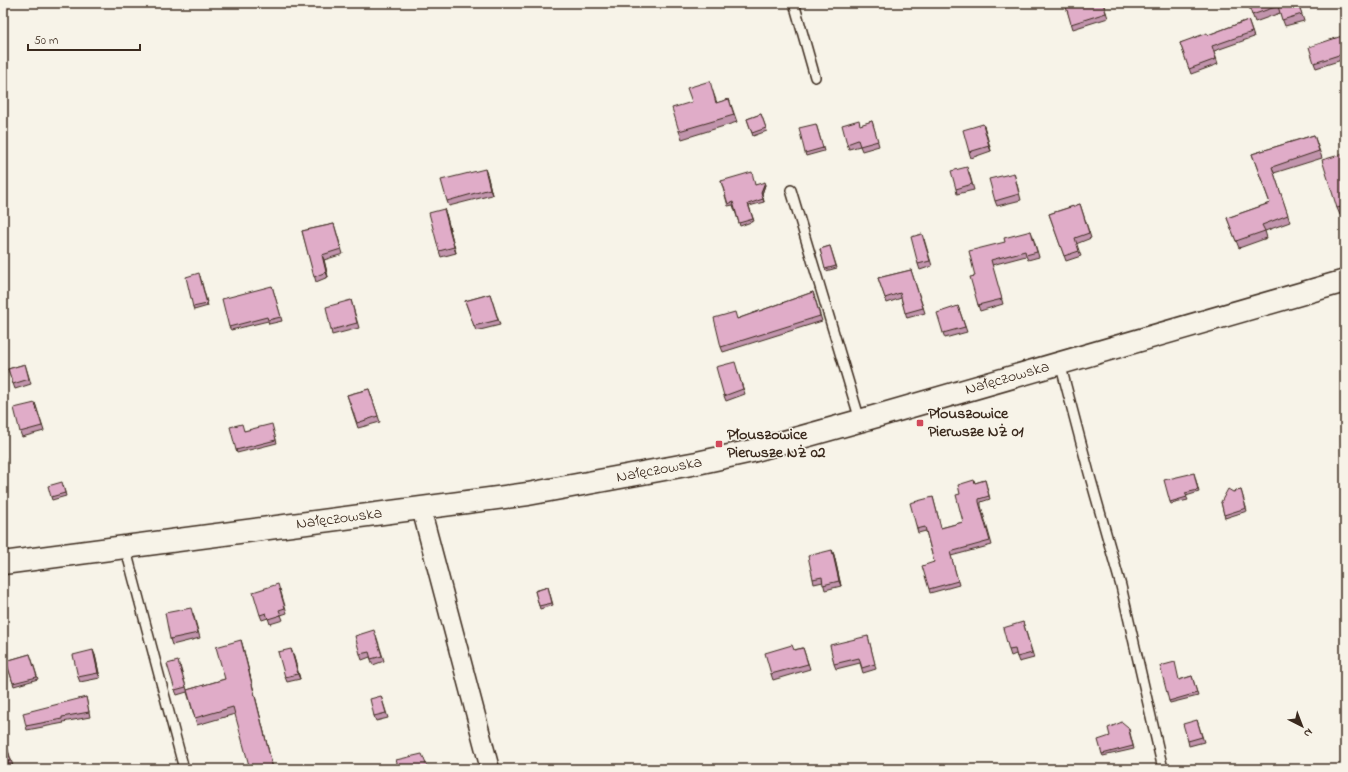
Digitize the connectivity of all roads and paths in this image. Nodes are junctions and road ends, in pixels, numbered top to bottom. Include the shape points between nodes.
1 (794, 3) edge
2 (815, 77) dead end
3 (792, 190) dead end
4 (1345, 281) edge
5 (1060, 363) junction
6 (860, 420) junction
7 (421, 508) junction
8 (126, 546) junction
9 (3, 563) edge
10 (184, 769) edge
11 (490, 769) edge
12 (1163, 769) edge

1 - 2 lane
3 - 6 lane
4 - 5 main road, Nałęczowska
5 - 6 main road, Nałęczowska
5 - 12 lane via 1121,586
6 - 7 main road, Nałęczowska via 745,452 655,472
7 - 8 main road, Nałęczowska
7 - 11 street via 421,516
8 - 9 main road, Nałęczowska
8 - 10 lane

